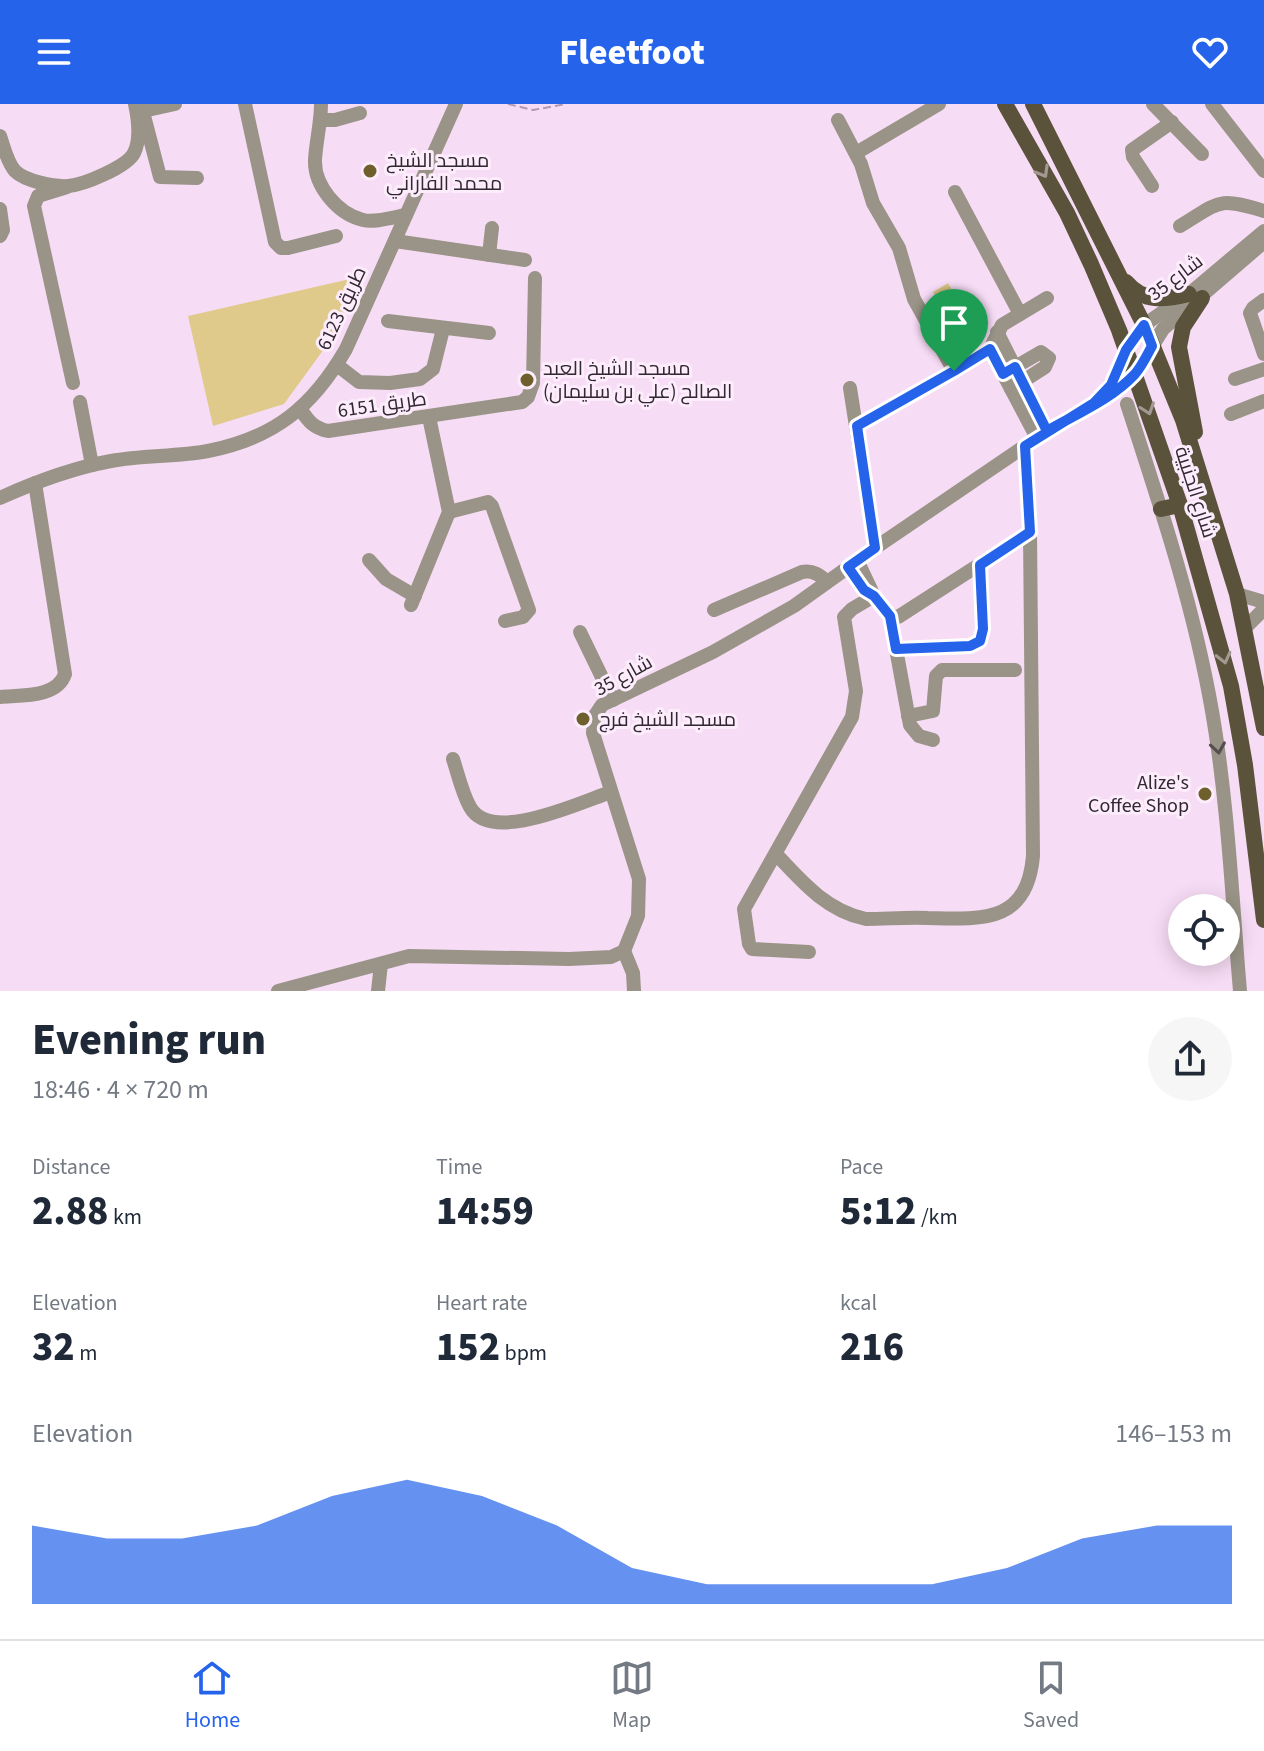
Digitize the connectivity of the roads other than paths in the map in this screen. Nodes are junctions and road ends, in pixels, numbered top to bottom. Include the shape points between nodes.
1 (175, 104) edge
2 (245, 104) edge
3 (321, 104) edge
4 (456, 104) edge
5 (939, 104) edge
6 (1005, 104) edge
7 (1033, 104) edge
8 (1153, 104) edge
9 (1212, 104) edge
10 (140, 106) edge
11 (360, 113) dead end
12 (321, 120) junction
13 (838, 120) dead end
14 (1172, 122) junction
15 (0, 136) edge
16 (856, 153) junction
17 (1202, 154) dead end
18 (1264, 171) edge
19 (197, 178) dead end
20 (1152, 186) dead end
21 (67, 187) junction
22 (955, 192) dead end
23 (0, 209) edge
24 (1264, 211) edge
25 (406, 215) junction
26 (1180, 226) dead end
27 (492, 228) dead end
28 (1264, 231) edge
29 (0, 236) edge
30 (336, 236) dead end
31 (395, 241) junction
32 (1264, 242) edge
33 (489, 255) junction
34 (1109, 258) junction
35 (525, 260) dead end
36 (535, 278) dead end
37 (1196, 296) junction
38 (1047, 298) dead end
39 (1264, 300) edge
40 (1020, 314) junction
41 (388, 321) dead end
42 (1144, 325) junction
43 (443, 329) junction
44 (997, 332) junction
45 (489, 333) dead end
46 (1152, 346) junction
47 (990, 349) junction
48 (1126, 350) junction
49 (1264, 354) edge
50 (337, 365) junction
51 (1264, 369) edge
52 (1009, 370) junction
53 (954, 371) junction
54 (1135, 374) junction
55 (1235, 379) dead end
56 (73, 383) dead end
57 (1016, 385) junction
58 (850, 388) dead end
59 (1264, 401) edge
60 (80, 402) dead end
61 (1094, 403) junction
62 (1127, 404) dead end
63 (301, 410) junction
64 (1231, 414) dead end
65 (429, 417) junction
66 (857, 426) junction
67 (1037, 438) junction
68 (92, 465) junction
69 (35, 483) junction
70 (1207, 492) junction
71 (0, 498) edge
72 (1180, 505) junction
73 (1161, 509) junction
74 (449, 512) junction
75 (1030, 532) junction
76 (875, 548) junction
77 (369, 560) dead end
78 (853, 563) junction
79 (980, 565) junction
80 (827, 582) junction
81 (1237, 594) junction
82 (874, 596) junction
83 (1264, 602) edge
84 (1264, 609) edge
85 (714, 610) dead end
86 (890, 616) junction
87 (505, 621) dead end
88 (1245, 628) junction
89 (580, 632) dead end
90 (896, 649) junction
91 (1015, 670) dead end
92 (0, 697) edge
93 (613, 700) junction
94 (908, 716) junction
95 (1264, 728) edge
96 (933, 740) dead end
97 (453, 759) dead end
98 (611, 792) junction
99 (776, 854) junction
100 (1264, 920) edge
101 (624, 951) junction
102 (809, 952) dead end
103 (381, 964) junction
104 (278, 991) edge
105 (378, 991) edge
106 (634, 991) edge
107 (1240, 991) edge

1 - 10 street
2 - 30 street, طريق 6123 via 275,242 288,248
3 - 12 street
4 - 25 street, طريق 6123
5 - 16 street
6 -> 48 main road, شارع الجنبية via 1077,234
7 - 34 main road, شارع الجنبية
8 - 14 street
9 - 18 street
10 - 19 street via 160,177
10 - 21 street via 134,153 126,162
11 - 12 street
12 - 25 street via 315,160 325,192 345,213 365,221
13 - 16 street
14 - 17 street
14 - 20 street via 1132,150
15 - 21 street via 10,164 22,176
16 - 53 street via 873,203 904,262 914,299
21 - 56 street via 38,196 34,206
22 - 40 street
23 - 29 street
24 - 26 street via 1221,202
25 - 31 street, طريق 6123
27 - 33 street
28 - 37 street, شارع 35
31 - 33 street
31 - 50 street, طريق 6123
32 - 37 street, شارع 35
33 - 35 street
34 - 37 main road via 1139,295
34 - 42 main road, شارع الجنبية
36 - 65 street, طريق 6151 via 533,383 528,397 515,404
37 - 42 street, شارع 35
37 - 46 street, شارع 35
37 - 70 main road via 1179,347
38 - 40 street
39 - 49 street via 1250,313
40 - 44 street
41 - 43 street
42 - 46 main road, شارع الجنبية
42 - 48 street, شارع 35
43 - 45 street
43 - 50 street via 433,369 420,379 359,382
44 - 47 street
44 - 52 street
46 - 54 street, شارع 35
46 - 70 main road, شارع الجنبية
47 - 52 street
47 - 53 street
48 - 54 main road, شارع الجنبية
48 - 61 street, شارع 35 via 1118,374
50 - 63 street, طريق 6123
51 - 55 street
52 - 57 street
52 - 57 street via 1041,352 1049,358 1045,367
53 - 66 street
54 - 61 street, شارع 35
54 -> 72 main road, شارع الجنبية
57 - 67 street
58 - 66 street
59 - 64 street
60 - 68 street
61 - 67 street, شارع 35
62 - 73 street
63 - 65 street, طريق 6151 via 310,423 328,431
63 - 68 street via 254,436 209,451
65 - 74 street
66 - 76 street
67 - 75 street
67 - 76 street, شارع 35
68 - 69 street
69 - 71 street
69 - 92 street via 65,674 53,690
70 - 81 main road, شارع الجنبية
72 - 73 main road
72 -> 100 main road, شارع الجنبية via 1231,686
73 -> 107 street via 1213,714
74 - 77 street via 413,600
74 - 87 street via 488,502 492,506 529,610
75 - 79 street
75 - 99 street via 1033,856 1019,897 999,914 980,919 866,919 828,904
76 - 78 street, شارع 35
78 - 80 street, شارع 35
78 - 82 street
79 - 86 street via 901,616
79 - 90 street via 980,641 970,646
80 - 85 street via 819,574 802,572
80 - 93 street, شارع 35 via 746,635
81 - 83 street
81 - 88 main road, شارع الجنبية
82 - 86 street
82 - 99 street via 844,617 856,691 852,717
84 - 88 street
86 - 90 street
88 - 95 main road, شارع الجنبية
89 - 93 street
90 - 94 street
91 - 94 street via 942,670 935,678 933,711
93 - 98 street, شارع 35 via 594,717 593,733
94 - 96 street via 915,733
97 - 98 street via 471,809 499,823 517,823
98 - 101 street, شارع 35 via 639,879 638,916
99 - 102 street via 744,909 749,947
101 - 103 street via 611,957 569,959 409,956
101 - 106 street
103 - 104 street
103 - 105 street

